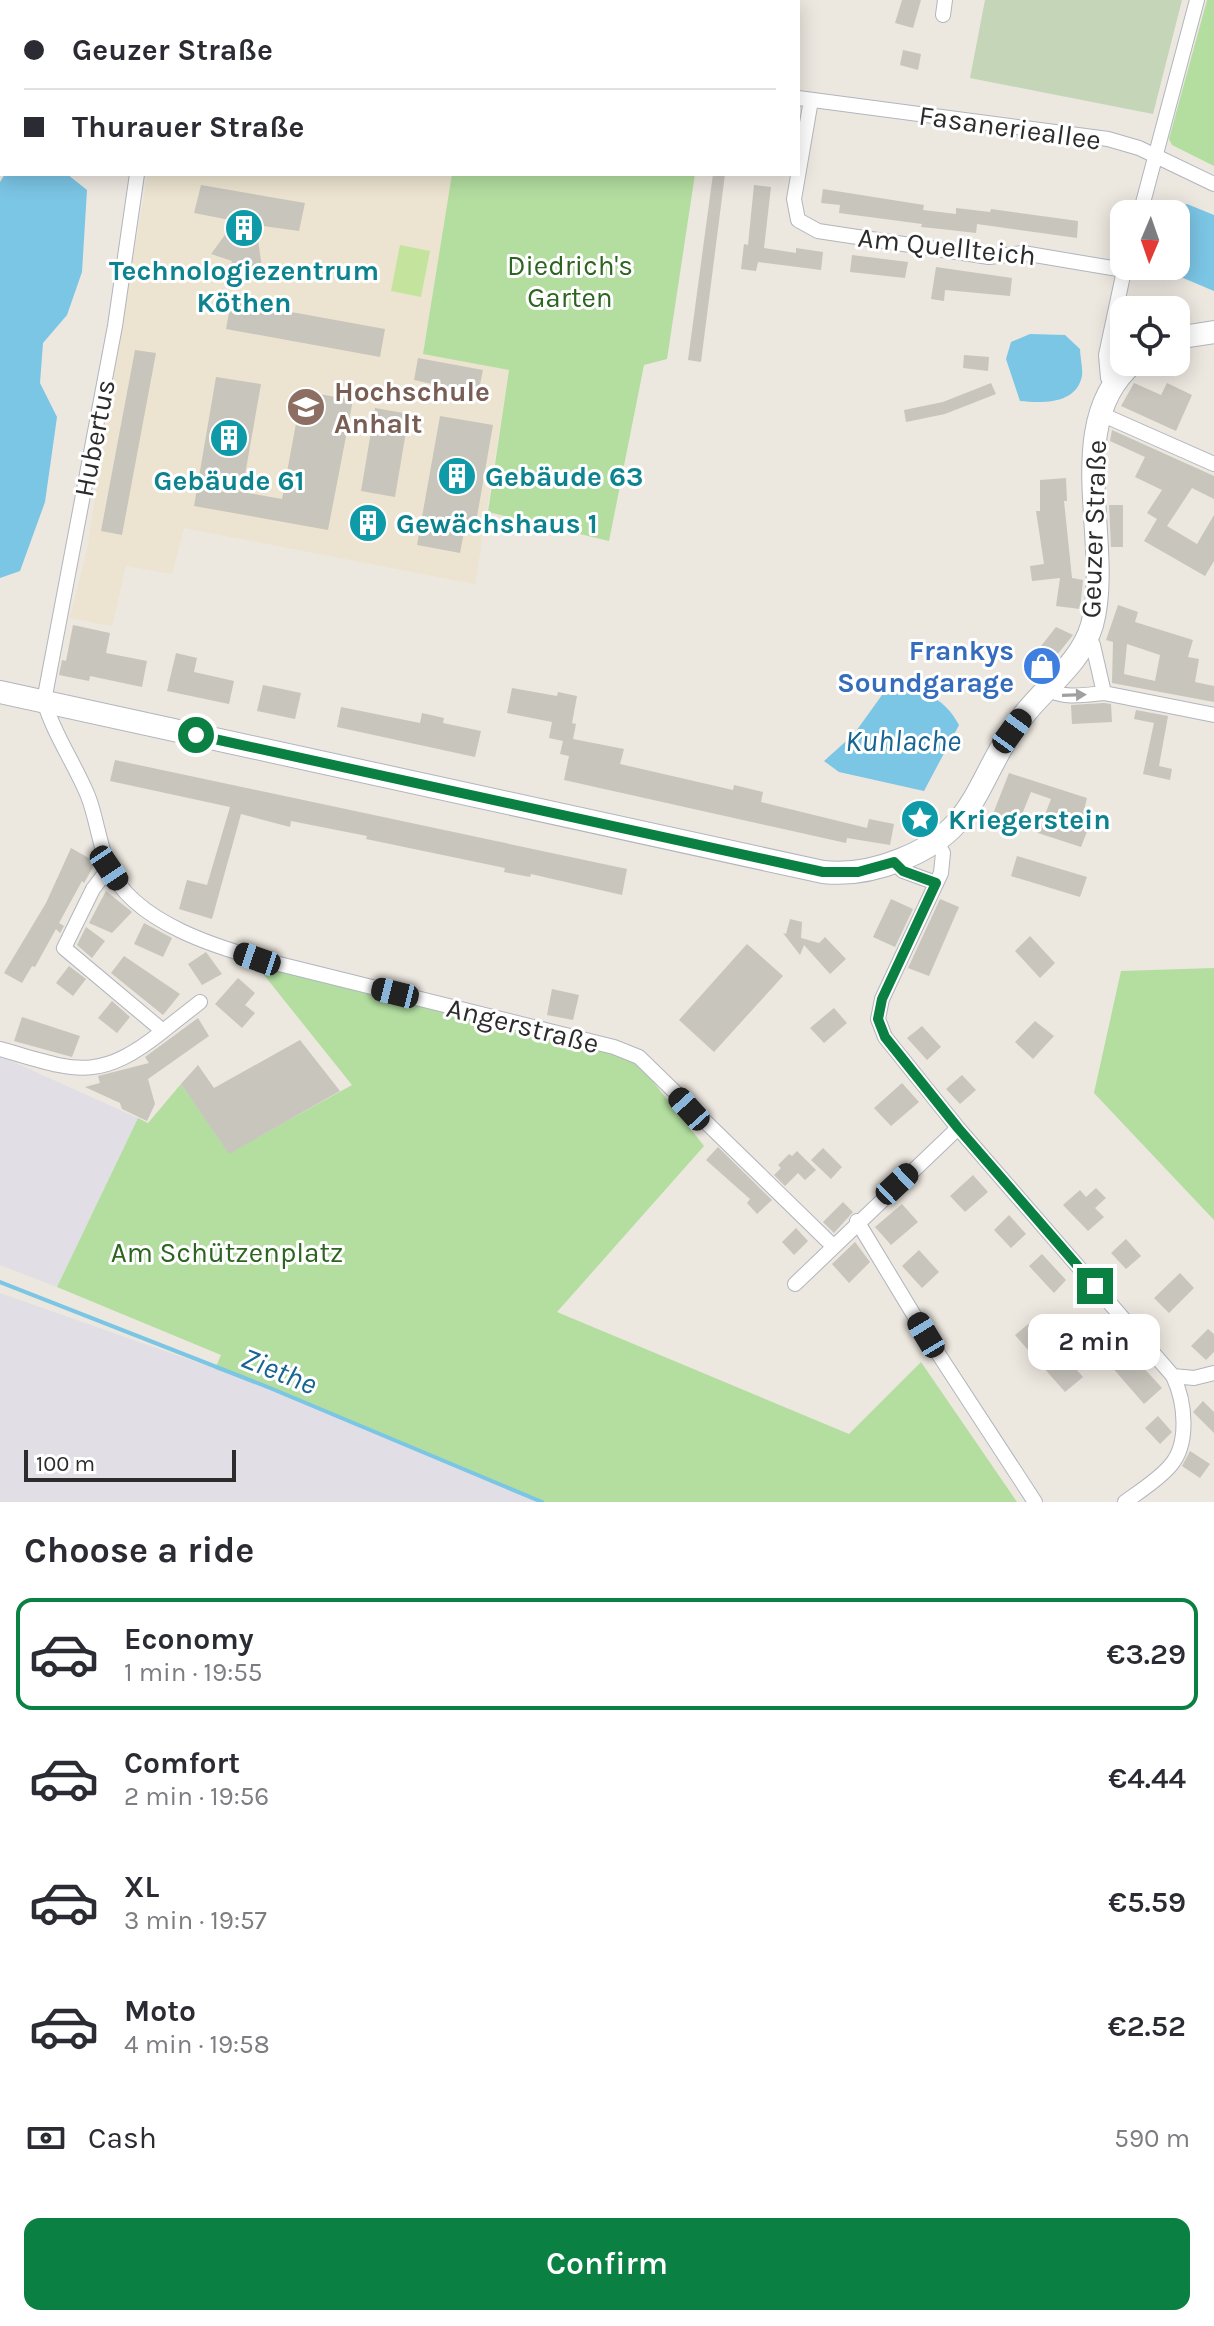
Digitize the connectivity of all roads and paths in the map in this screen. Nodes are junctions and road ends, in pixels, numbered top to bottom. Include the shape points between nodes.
1 (1197, 0) edge
2 (804, 99) edge
3 (800, 139) edge
4 (1155, 155) junction
5 (137, 176) edge
6 (796, 176) edge
7 (1214, 184) edge
8 (1144, 200) edge
9 (1110, 266) edge
10 (1122, 280) edge
11 (1214, 332) edge
12 (1190, 336) edge
13 (1121, 376) edge
14 (1115, 383) junction
15 (1101, 414) junction
16 (1214, 464) edge
17 (1088, 637) junction
18 (1047, 689) junction
19 (0, 692) edge
20 (1104, 693) junction
21 (44, 701) junction
22 (1214, 715) edge
23 (937, 842) junction
24 (894, 862) junction
25 (109, 868) junction
26 (936, 883) junction
27 (200, 1002) dead end
28 (163, 1031) junction
29 (0, 1049) edge
30 (958, 1128) junction
31 (857, 1221) junction
32 (833, 1246) junction
33 (795, 1284) dead end
34 (1214, 1373) edge
35 (1173, 1376) junction
36 (1035, 1502) edge
37 (1125, 1502) edge

1 - 4 street
2 - 3 street, Am Quellteich
2 - 4 street, Fasanerieallee via 1108,139
4 - 7 street, Fasanerieallee
4 - 8 street
5 - 21 street, Hubertus via 115,326
6 - 9 street, Am Quellteich via 798,220 818,231 989,257 1023,253
10 - 14 street via 1106,355 1108,378
11 - 12 main road
13 - 14 main road, Geuzer Straße
14 - 15 main road, Geuzer Straße
15 - 16 street
15 - 17 main road, Geuzer Straße via 1094,454 1096,594
17 - 18 main road, Geuzer Straße
17 - 20 street
18 -> 20 street via 1056,695
18 - 23 main road, Geuzer Straße via 1012,731 960,822
19 - 21 main road, Geuzer Straße
20 - 22 street
21 - 24 main road, Geuzer Straße via 823,872 858,872
21 - 25 street, Angerstraße via 88,797
23 - 24 main road, Geuzer Straße
23 - 26 street via 943,863
24 - 26 street via 903,871
25 - 28 street via 64,948
25 - 32 street, Angerstraße via 146,912 228,949 639,1057
26 - 30 street via 882,999 878,1019 885,1037
27 - 28 street
28 - 29 street via 134,1055 83,1070
30 - 31 street
30 - 35 street
31 - 32 street
31 - 36 street
32 - 33 street
34 - 35 street
35 - 37 street via 1182,1393 1181,1448 1171,1466

